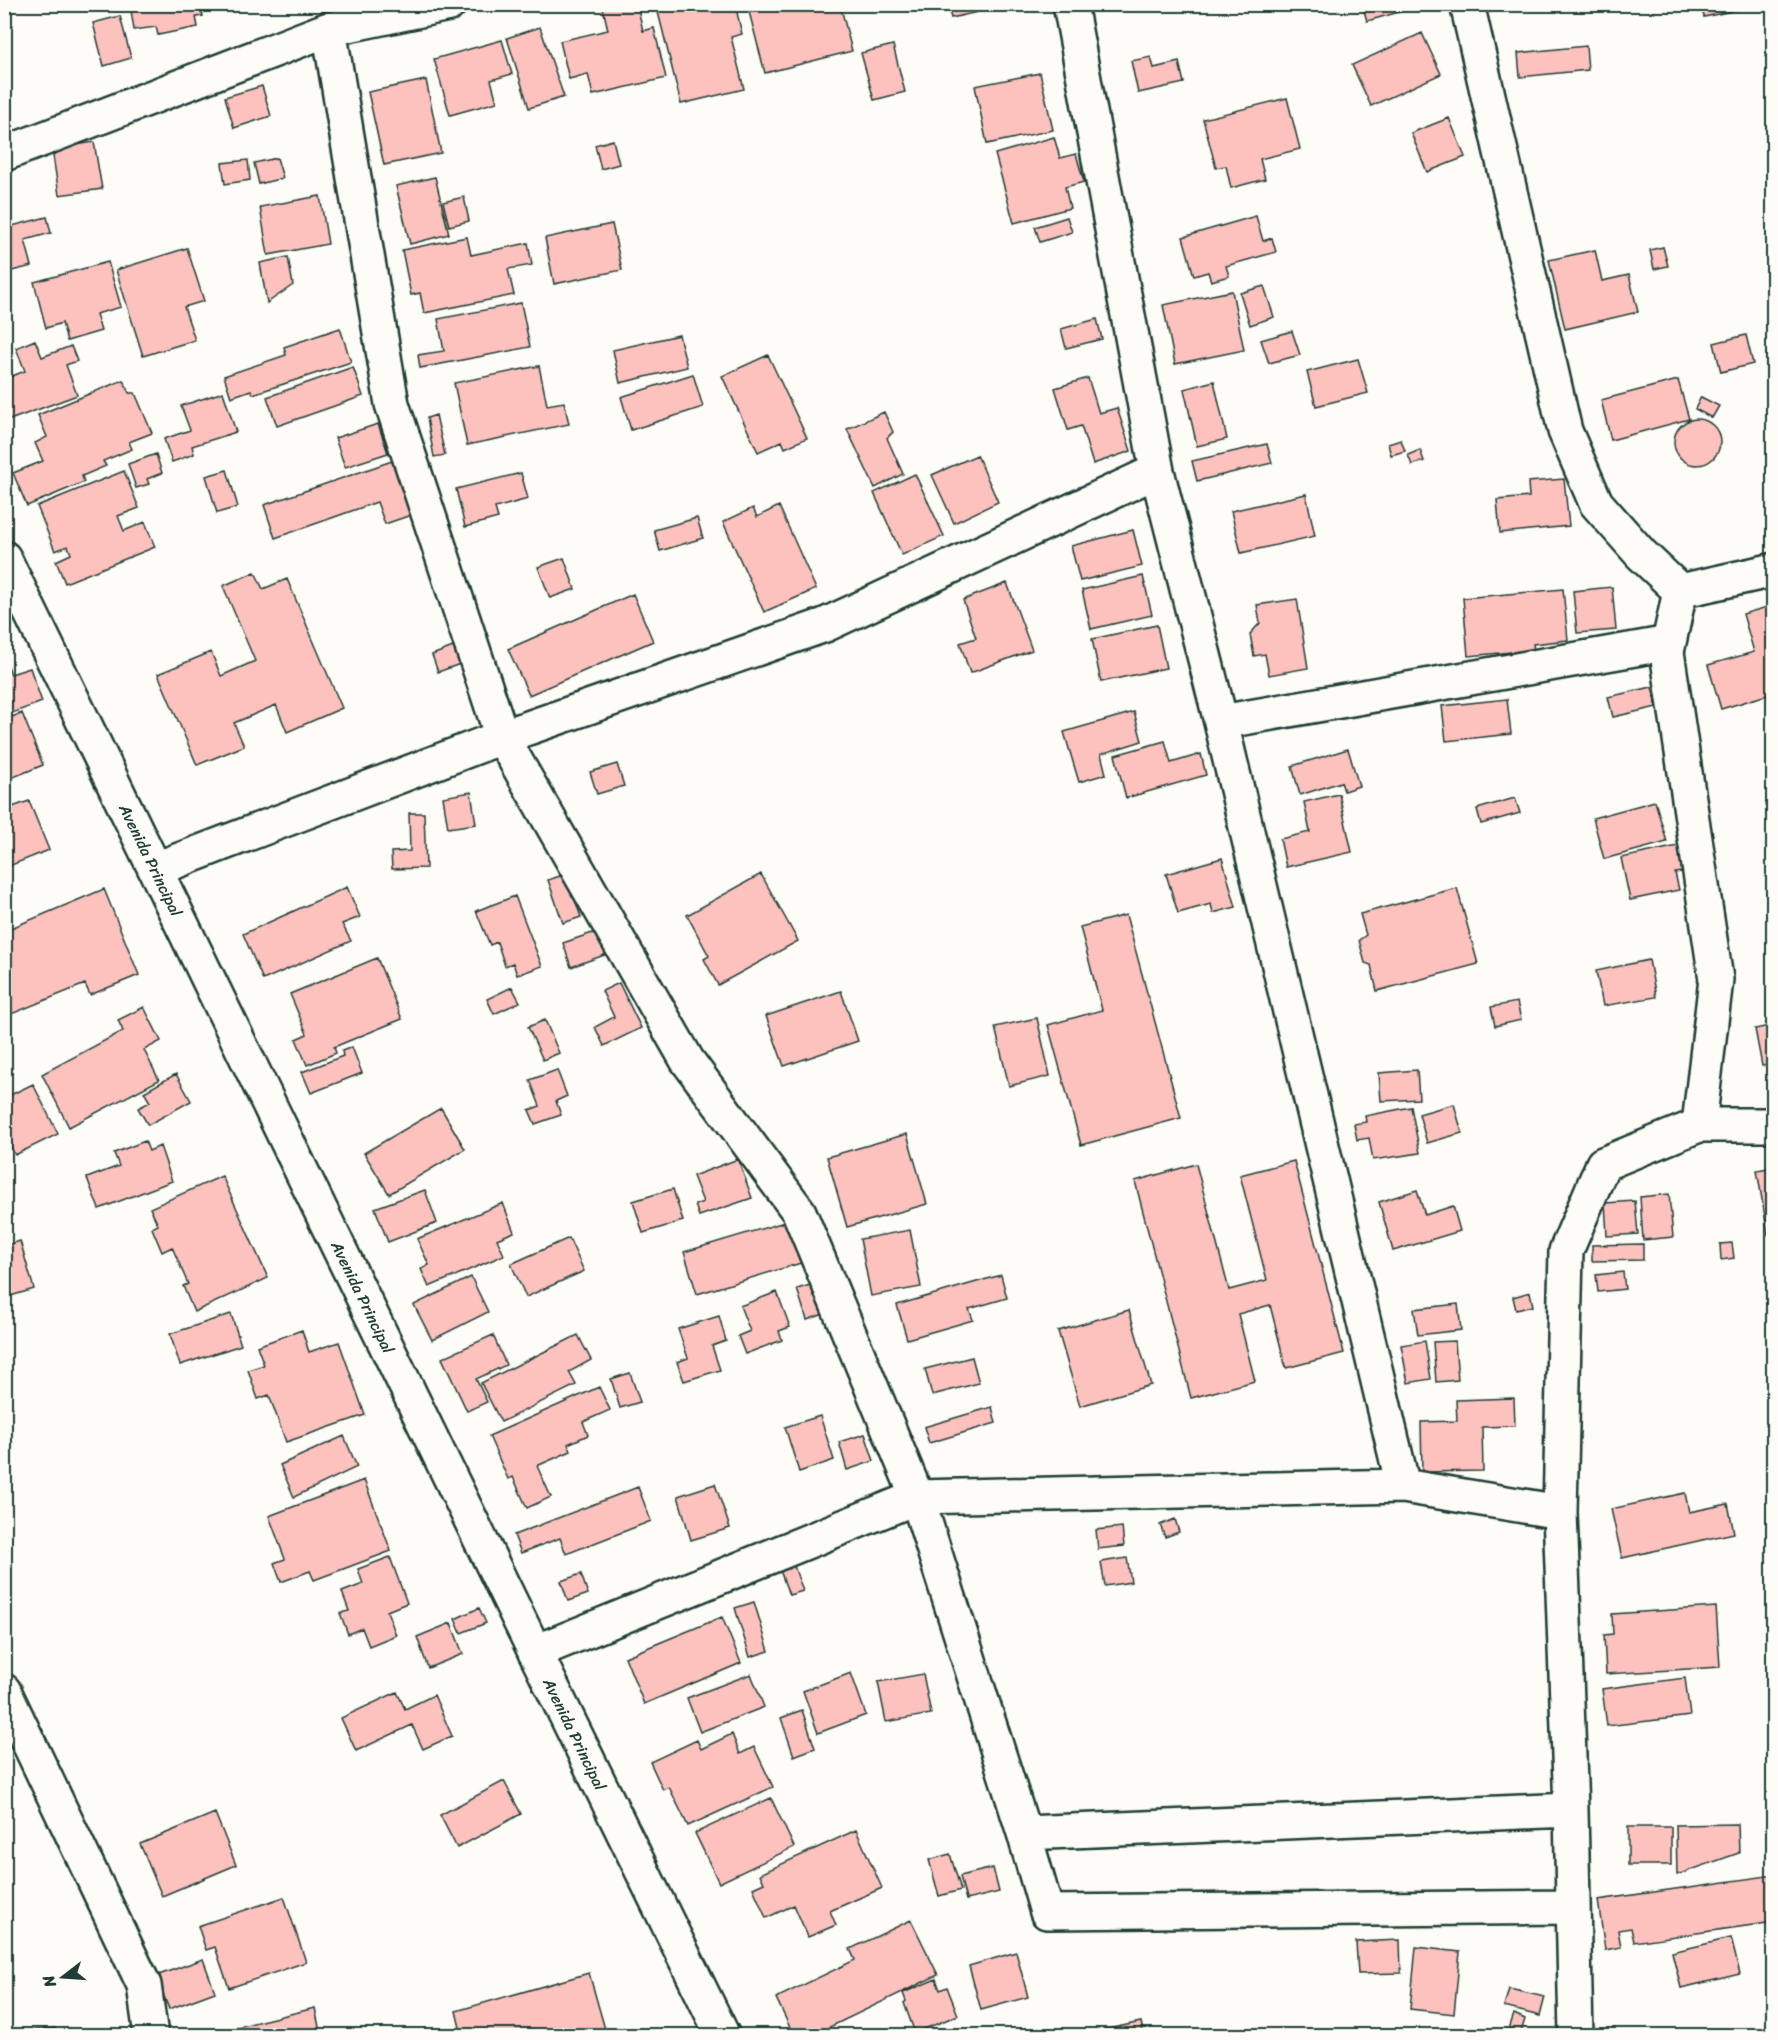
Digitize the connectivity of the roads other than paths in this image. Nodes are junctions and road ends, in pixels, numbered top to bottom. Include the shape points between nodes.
1 (449, 4) edge
2 (1070, 4) edge
3 (1467, 4) edge
4 (348, 19) edge
5 (4, 154) edge
6 (1157, 471) junction
7 (4, 558) edge
8 (1773, 570) edge
9 (1680, 591) junction
10 (1669, 642) junction
11 (1221, 722) junction
12 (502, 736) junction
13 (156, 869) junction
14 (1699, 1125) junction
15 (1773, 1125) edge
16 (1403, 1486) junction
17 (917, 1497) junction
18 (1560, 1512) junction
19 (535, 1652) junction
20 (4, 1691) edge
21 (1571, 1810) junction
22 (1024, 1833) junction
23 (1573, 1907) junction
24 (151, 2036) edge
25 (723, 2036) edge
26 (1576, 2036) edge

1 - 4 street
2 - 6 street
3 - 9 street via 1565,431 1596,503
4 - 5 street
4 - 12 street via 392,404
6 - 11 street
6 - 12 street via 825,624
7 - 13 street, Avenida Principal
8 - 9 street
9 - 10 street
10 - 11 street
10 - 14 street via 1667,652 1716,979
11 - 16 street
12 - 13 street
12 - 17 street via 687,1060 799,1212
13 - 19 street, Avenida Principal
14 - 15 street
14 - 18 street via 1603,1164 1566,1251
16 - 17 street
16 - 18 street
17 - 19 street
17 - 22 street
18 - 21 street
19 - 25 street, Avenida Principal
20 - 24 street via 144,1985
21 - 22 street
21 - 23 street
22 - 23 street via 1047,1912
23 - 26 street

